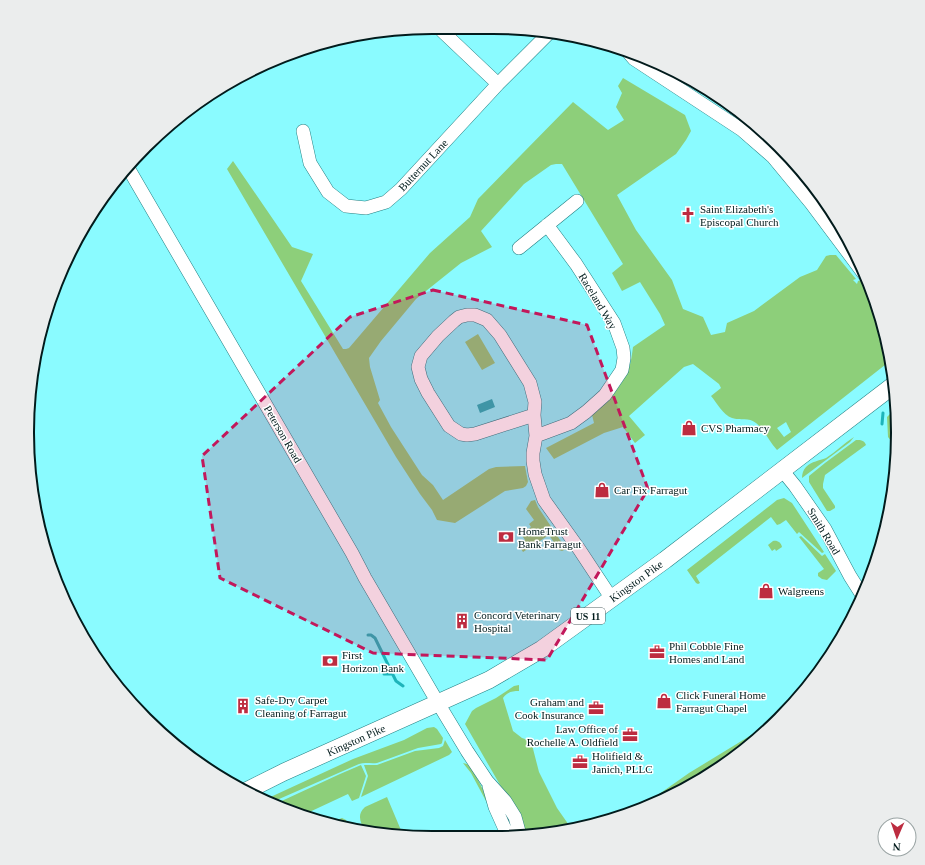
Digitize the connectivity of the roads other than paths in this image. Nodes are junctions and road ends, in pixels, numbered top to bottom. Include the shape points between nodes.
1 (445, 34) edge
2 (545, 37) edge
3 (637, 61) edge
4 (498, 84) junction
5 (303, 131) dead end
6 (131, 173) edge
7 (577, 201) dead end
8 (547, 225) junction
9 (519, 248) dead end
10 (849, 253) edge
11 (889, 389) edge
12 (534, 415) junction
13 (536, 436) junction
14 (782, 470) junction
15 (859, 590) edge
16 (612, 599) junction
17 (438, 703) junction
18 (487, 781) junction
19 (251, 788) edge
20 (506, 830) edge
21 (519, 830) edge

1 - 4 street
2 - 4 street, Butternut Lane
3 - 10 street via 742,130 773,157
4 - 5 street, Butternut Lane via 401,189 386,202 366,208 346,206 328,192 310,163
6 - 17 street, Peterson Road
7 - 8 street
8 - 9 street
8 - 13 street, Raceland Way via 614,323 624,358 622,370 605,395 586,412 571,423
11 - 14 main road, Kingston Pike / US 11
12 - 12 street via 535,402 530,383 500,335 487,320 475,314 459,317 421,356 418,367 428,393 449,426 461,434 475,434
12 - 13 street
13 - 16 street via 533,461 544,500
14 - 15 street, Smith Road via 825,529
14 - 16 main road, Kingston Pike / US 11
16 - 17 main road, Kingston Pike / US 11 via 542,650 489,680
17 - 18 street, Peterson Road
17 - 19 main road, Kingston Pike / US 11
18 - 20 street
18 - 21 street via 505,801 515,817

